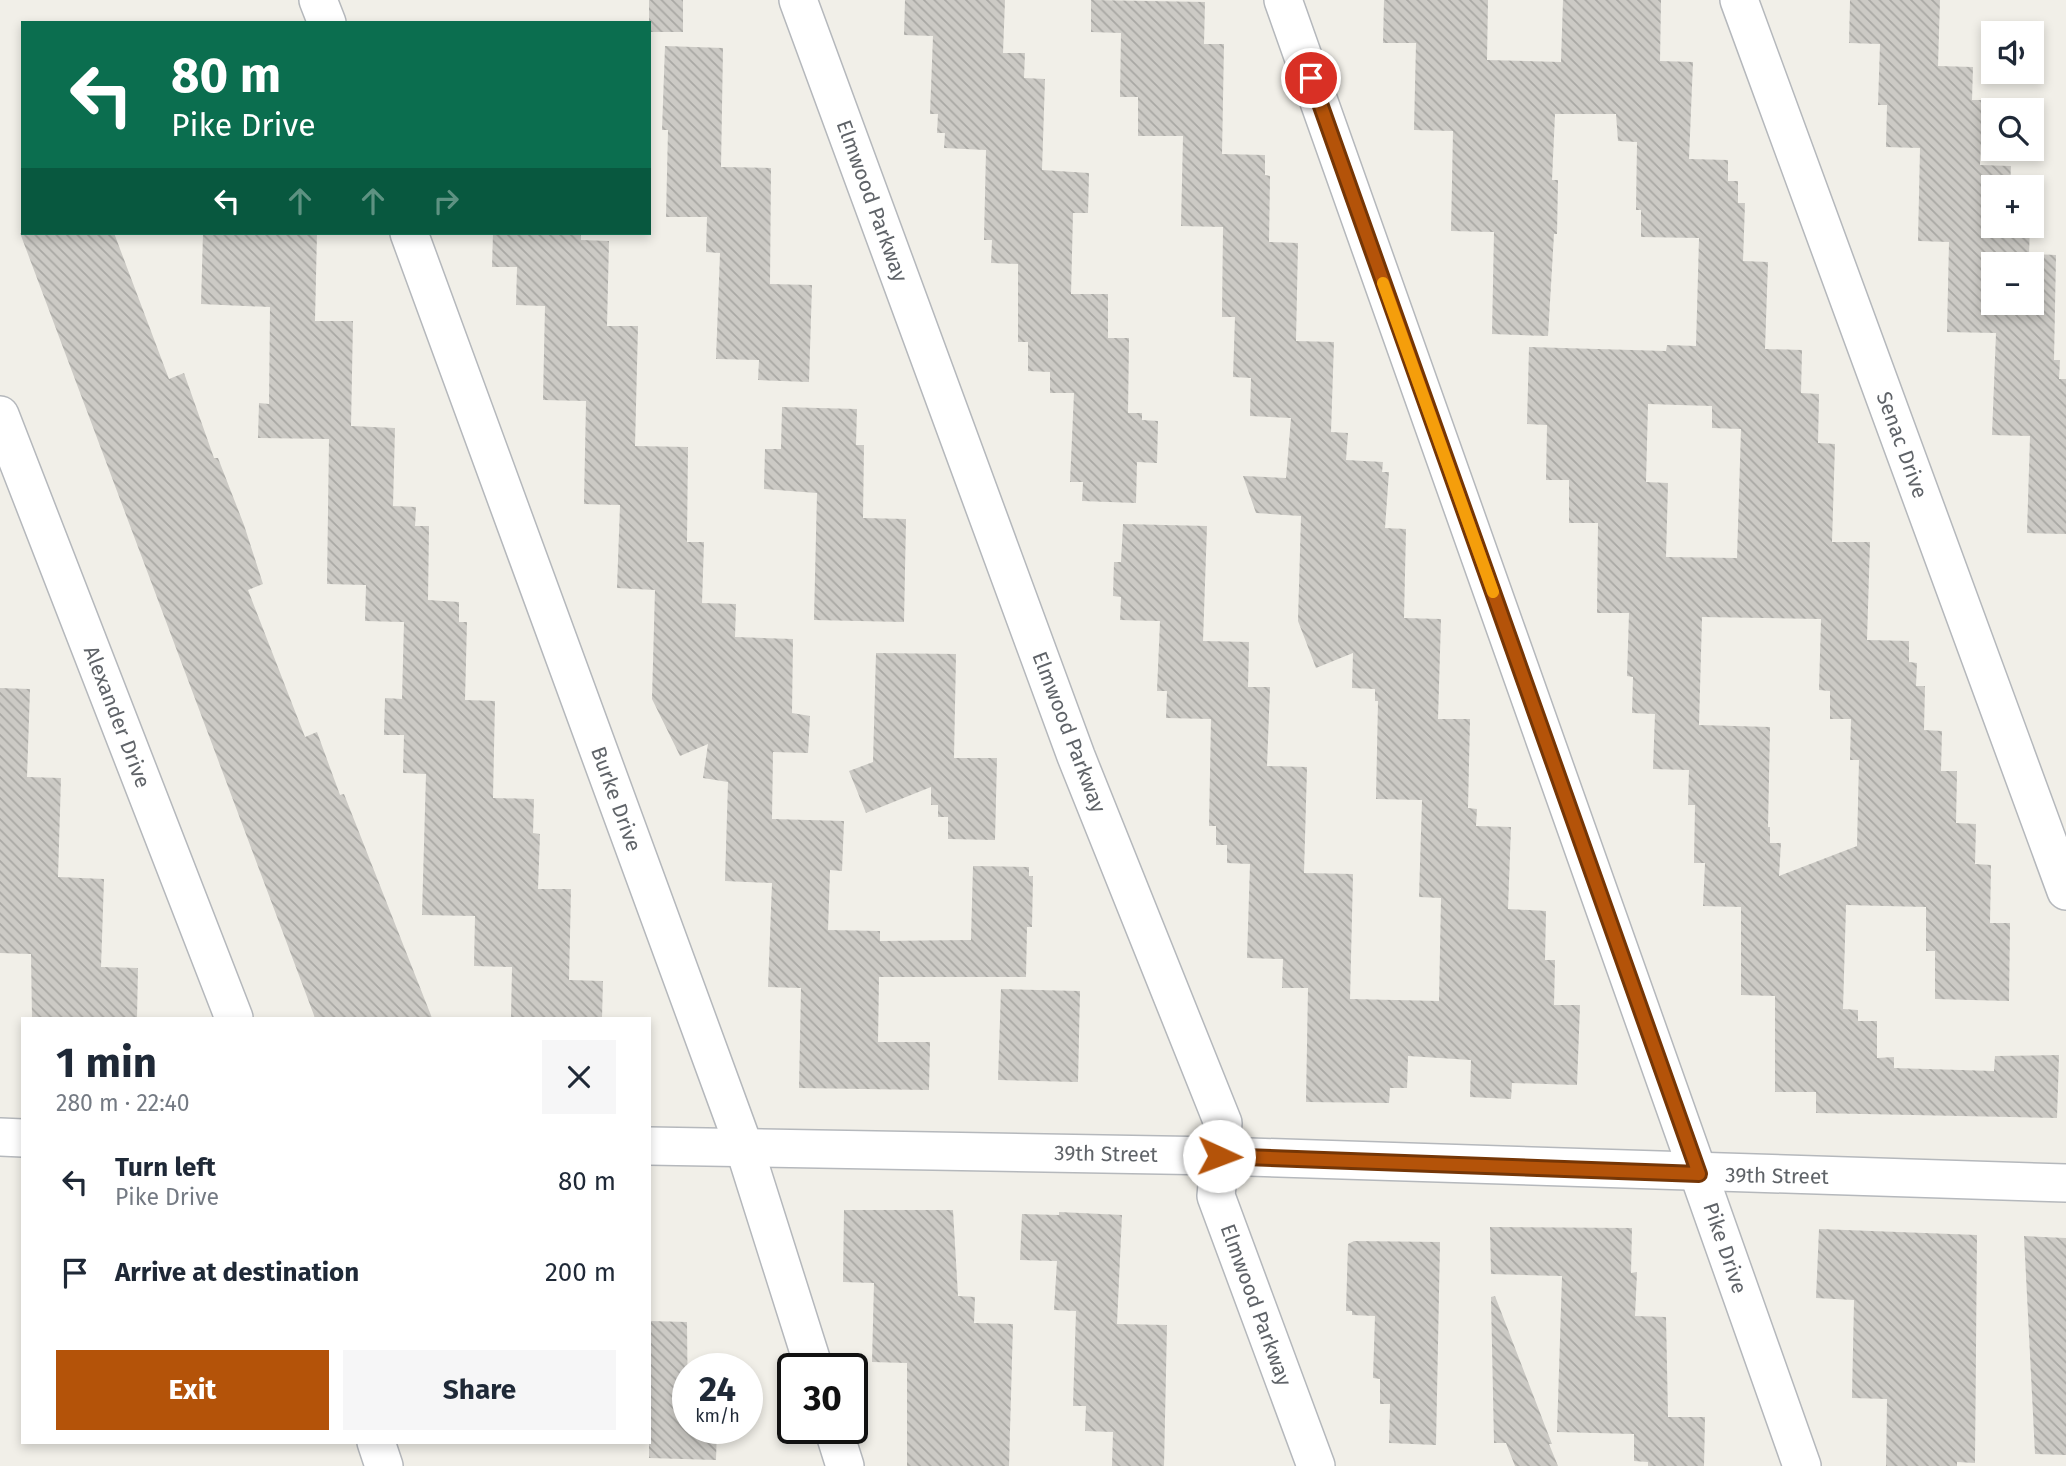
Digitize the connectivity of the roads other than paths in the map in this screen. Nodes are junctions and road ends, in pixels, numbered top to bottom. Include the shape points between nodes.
1 (318, 0) edge
2 (798, 0) edge
3 (1283, 0) edge
4 (1739, 0) edge
5 (326, 21) edge
6 (410, 235) edge
7 (0, 415) edge
8 (2066, 891) edge
9 (234, 1017) edge
10 (0, 1137) edge
11 (21, 1138) edge
12 (651, 1146) edge
13 (744, 1147) junction
14 (1219, 1156) junction
15 (1699, 1174) junction
16 (2066, 1183) edge
17 (809, 1353) edge
18 (377, 1444) edge
19 (838, 1444) edge
20 (384, 1466) edge
21 (845, 1466) edge
22 (1316, 1466) edge
23 (1802, 1466) edge

1 - 5 street
2 - 14 street, Elmwood Parkway via 1076,756 1223,1123
3 - 15 street, Pike Drive
4 - 8 street, Senac Drive
6 - 13 street, Burke Drive
7 - 9 street, Alexander Drive
10 - 11 street
12 - 13 street, 39th Street
13 - 14 street, 39th Street
13 - 17 street, Burke Drive
14 - 15 street, 39th Street
14 - 22 street, Elmwood Parkway via 1216,1196
15 - 16 street, 39th Street
15 - 23 street, Pike Drive
18 - 20 street
19 - 21 street

